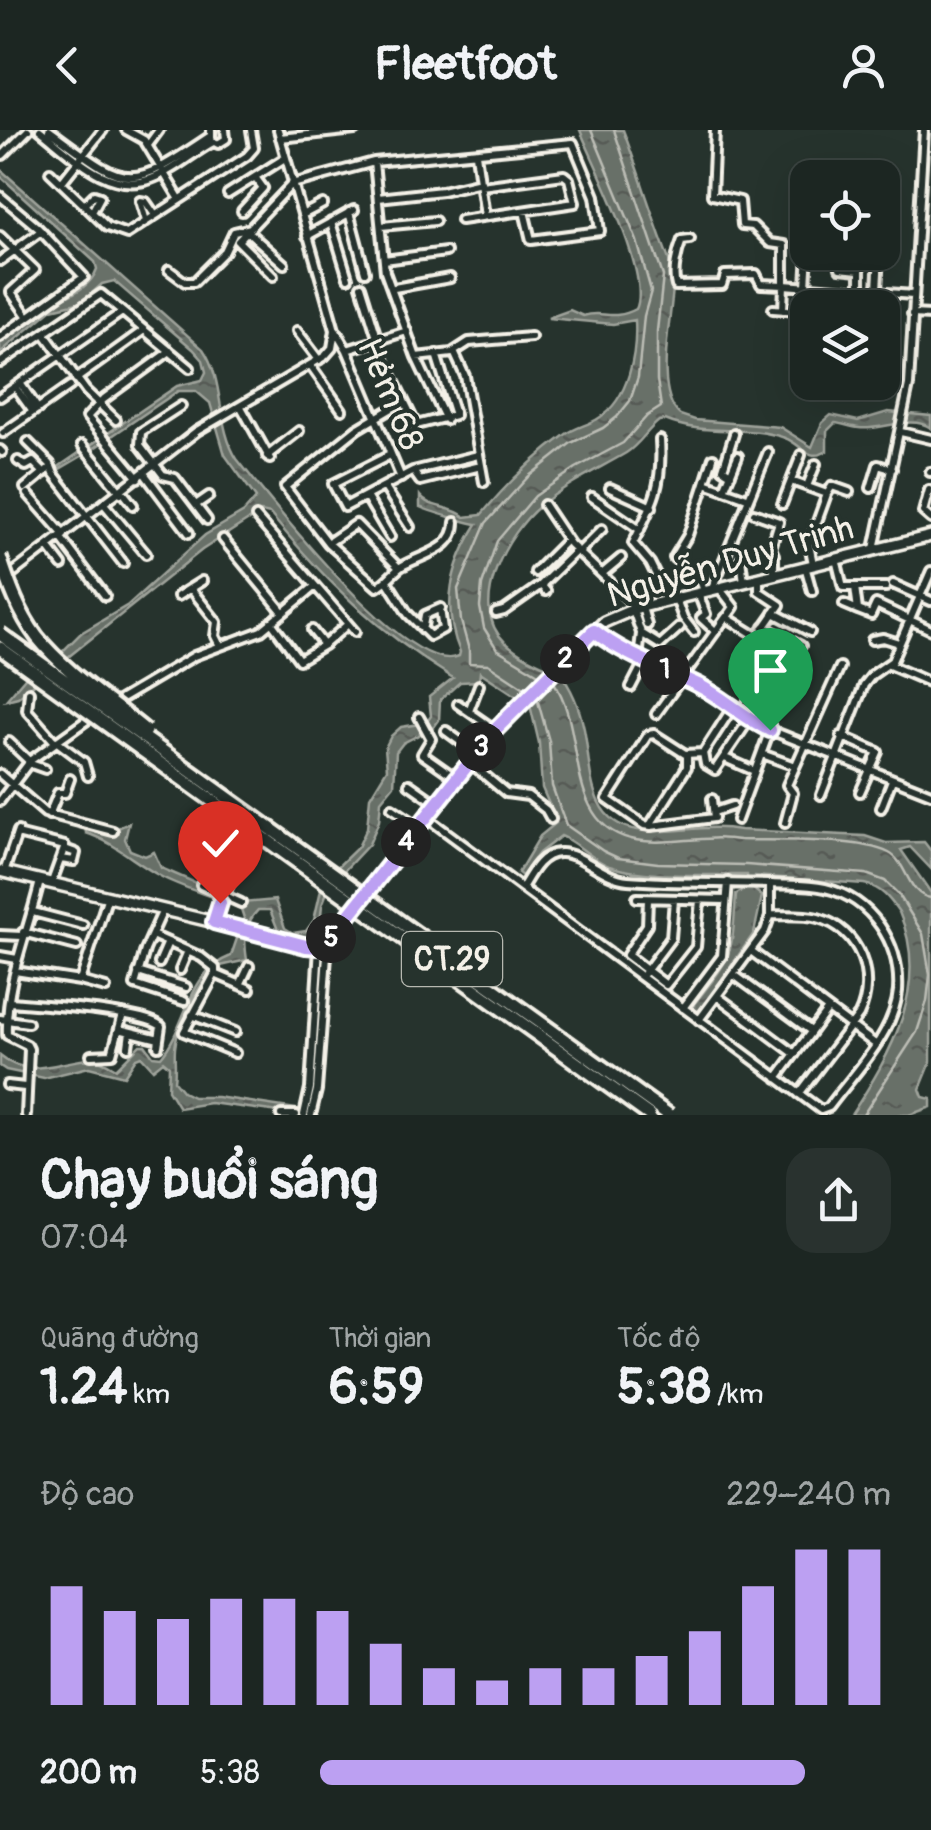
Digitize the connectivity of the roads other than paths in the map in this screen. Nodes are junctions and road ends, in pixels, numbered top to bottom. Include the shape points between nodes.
1 (28, 130) edge
2 (40, 130) edge
3 (49, 130) edge
4 (103, 130) edge
5 (126, 130) edge
6 (159, 130) edge
7 (227, 130) edge
8 (251, 130) edge
9 (355, 130) edge
10 (715, 130) edge
11 (924, 130) edge
12 (318, 132) edge
13 (279, 134) edge
14 (211, 136) edge
15 (147, 145) junction
16 (476, 154) junction
17 (4, 155) dead end
18 (286, 158) junction
19 (82, 159) junction
20 (374, 162) junction
21 (162, 171) junction
22 (50, 172) dead end
23 (255, 176) junction
24 (61, 183) junction
25 (292, 184) junction
26 (481, 184) junction
27 (228, 194) dead end
28 (0, 196) edge
29 (180, 198) junction
30 (378, 198) junction
31 (323, 204) dead end
32 (84, 205) junction
33 (524, 211) junction
34 (92, 212) junction
35 (242, 212) dead end
36 (156, 215) junction
37 (301, 215) junction
38 (485, 216) junction
39 (461, 220) dead end
40 (146, 221) junction
41 (434, 221) dead end
42 (331, 222) junction
43 (381, 226) junction
44 (249, 230) junction
45 (40, 231) junction
46 (0, 236) edge
47 (308, 236) junction
48 (690, 239) dead end
49 (16, 249) junction
50 (446, 252) dead end
51 (384, 260) junction
52 (0, 261) edge
53 (284, 264) dead end
54 (169, 270) dead end
55 (807, 270) edge
56 (859, 270) edge
57 (878, 270) edge
58 (365, 272) dead end
59 (274, 276) dead end
60 (348, 278) dead end
61 (450, 278) dead end
62 (361, 286) dead end
63 (784, 286) junction
64 (806, 286) junction
65 (394, 288) junction
66 (860, 290) joint
67 (877, 290) edge
68 (900, 292) edge
69 (914, 294) junction
70 (772, 310) dead end
71 (784, 310) junction
72 (790, 310) edge
73 (122, 312) junction
74 (912, 314) junction
75 (931, 315) edge
76 (28, 317) junction
77 (144, 330) junction
78 (297, 330) dead end
79 (335, 330) junction
80 (407, 330) junction
81 (44, 333) junction
82 (1, 334) edge
83 (531, 337) dead end
84 (378, 341) junction
85 (348, 350) junction
86 (170, 351) junction
87 (454, 352) junction
88 (436, 354) junction
89 (60, 356) junction
90 (416, 357) junction
91 (0, 363) edge
92 (315, 363) junction
93 (190, 368) dead end
94 (76, 379) junction
95 (17, 385) junction
96 (70, 386) dead end
97 (0, 397) edge
98 (404, 401) junction
99 (98, 404) junction
100 (180, 406) dead end
101 (239, 408) junction
102 (342, 410) dead end
103 (35, 411) junction
104 (374, 418) junction
105 (116, 420) dead end
106 (446, 420) junction
107 (901, 429) junction
108 (299, 431) dead end
109 (3, 434) dead end
110 (734, 434) dead end
111 (931, 438) edge
112 (660, 440) dead end
113 (28, 442) dead end
114 (85, 448) dead end
115 (768, 452) dead end
116 (390, 455) junction
117 (478, 455) junction
118 (801, 455) dead end
119 (738, 456) dead end
120 (713, 458) dead end
121 (18, 461) dead end
122 (816, 464) dead end
123 (155, 465) junction
124 (481, 466) junction
125 (892, 469) junction
126 (50, 471) junction
127 (413, 471) junction
128 (730, 474) junction
129 (141, 476) junction
130 (70, 477) dead end
131 (400, 478) junction
132 (791, 480) junction
133 (484, 482) dead end
134 (62, 483) junction
135 (705, 483) junction
136 (807, 486) junction
137 (385, 488) junction
138 (610, 488) dead end
139 (871, 488) dead end
140 (724, 490) junction
141 (929, 490) edge
142 (122, 492) junction
143 (849, 492) dead end
144 (827, 494) junction
145 (209, 496) dead end
146 (592, 497) dead end
147 (367, 498) junction
148 (747, 498) junction
149 (105, 504) junction
150 (782, 504) dead end
151 (133, 505) dead end
152 (196, 505) junction
153 (544, 505) dead end
154 (652, 507) junction
155 (754, 513) dead end
156 (89, 516) junction
157 (256, 518) dead end
158 (931, 519) edge
159 (208, 520) dead end
160 (456, 522) dead end
161 (410, 527) dead end
162 (602, 529) dead end
163 (640, 530) junction
164 (188, 533) dead end
165 (931, 536) edge
166 (62, 537) junction
167 (390, 537) dead end
168 (223, 539) dead end
169 (567, 540) junction
170 (328, 543) junction
171 (49, 548) junction
172 (874, 549) junction
173 (578, 551) junction
174 (146, 554) dead end
175 (0, 557) edge
176 (621, 558) dead end
177 (836, 558) junction
178 (741, 559) dead end
179 (124, 563) dead end
180 (62, 564) dead end
181 (809, 565) junction
182 (399, 568) junction
183 (535, 572) dead end
184 (603, 573) junction
185 (774, 574) junction
186 (930, 575) edge
187 (759, 578) junction
188 (202, 581) dead end
189 (387, 582) junction
190 (744, 582) junction
191 (0, 583) edge
192 (314, 587) junction
193 (855, 587) junction
194 (191, 590) junction
195 (708, 590) junction
196 (812, 591) dead end
197 (104, 596) dead end
198 (178, 596) dead end
199 (921, 596) junction
200 (672, 600) junction
201 (931, 600) edge
202 (844, 604) dead end
203 (638, 608) junction
204 (858, 610) junction
205 (283, 612) junction
206 (496, 613) dead end
207 (774, 613) junction
208 (727, 617) junction
209 (441, 620) junction
210 (910, 620) junction
211 (272, 622) junction
212 (348, 624) junction
213 (647, 625) dead end
214 (421, 627) junction
215 (764, 627) junction
216 (680, 628) dead end
217 (312, 630) dead end
218 (931, 630) edge
219 (594, 631) junction
220 (714, 631) junction
221 (355, 632) dead end
222 (641, 632) junction
223 (694, 632) dead end
224 (810, 632) dead end
225 (0, 634) edge
226 (758, 637) junction
227 (872, 640) dead end
228 (899, 643) junction
229 (324, 645) junction
230 (220, 646) junction
231 (801, 646) dead end
232 (0, 648) edge
233 (0, 656) edge
234 (642, 659) junction
235 (889, 665) junction
236 (840, 667) dead end
237 (680, 677) junction
238 (931, 682) edge
239 (479, 685) dead end
240 (632, 688) dead end
241 (30, 692) dead end
242 (458, 704) dead end
243 (734, 705) junction
244 (469, 712) junction
245 (743, 712) junction
246 (656, 714) dead end
247 (749, 720) junction
248 (423, 724) dead end
249 (446, 730) dead end
250 (495, 730) junction
251 (770, 730) junction
252 (842, 736) junction
253 (56, 741) junction
254 (9, 742) dead end
255 (805, 744) junction
256 (704, 753) junction
257 (762, 754) junction
258 (688, 755) junction
259 (834, 756) junction
260 (472, 757) junction
261 (725, 758) junction
262 (28, 762) junction
263 (794, 766) junction
264 (45, 770) dead end
265 (752, 770) dead end
266 (868, 771) junction
267 (0, 774) edge
268 (88, 776) dead end
269 (456, 778) junction
270 (70, 779) dead end
271 (892, 780) junction
272 (10, 784) junction
273 (409, 784) dead end
274 (2, 790) edge
275 (860, 792) dead end
276 (931, 794) edge
277 (821, 795) dead end
278 (712, 799) dead end
279 (0, 801) edge
280 (436, 803) junction
281 (732, 806) dead end
282 (231, 807) junction
283 (392, 808) dead end
284 (881, 808) dead end
285 (714, 812) junction
286 (50, 815) junction
287 (426, 816) junction
288 (552, 820) dead end
289 (737, 820) dead end
290 (785, 823) dead end
291 (418, 826) junction
292 (649, 826) junction
293 (113, 830) dead end
294 (256, 839) dead end
295 (65, 849) junction
296 (61, 858) junction
297 (2, 872) edge
298 (46, 881) junction
299 (728, 882) junction
300 (770, 884) junction
301 (200, 885) dead end
302 (522, 888) junction
303 (108, 896) junction
304 (222, 898) junction
305 (637, 898) dead end
306 (648, 899) junction
307 (674, 899) junction
308 (700, 900) junction
309 (726, 900) junction
310 (242, 903) dead end
311 (163, 910) junction
312 (32, 912) junction
313 (770, 915) junction
314 (214, 922) junction
315 (83, 926) dead end
316 (0, 934) edge
317 (23, 934) junction
318 (152, 935) junction
319 (168, 942) junction
320 (323, 944) junction
321 (77, 946) dead end
322 (188, 951) junction
323 (751, 951) junction
324 (0, 956) edge
325 (17, 959) junction
326 (160, 962) dead end
327 (249, 966) dead end
328 (213, 968) junction
329 (180, 970) dead end
330 (15, 971) junction
331 (138, 972) junction
332 (644, 974) junction
333 (734, 974) junction
334 (80, 980) junction
335 (240, 985) junction
336 (186, 987) dead end
337 (106, 988) dead end
338 (250, 989) dead end
339 (717, 996) junction
340 (184, 1000) dead end
341 (10, 1002) junction
342 (683, 1008) junction
343 (828, 1009) junction
344 (123, 1014) junction
345 (192, 1015) junction
346 (3, 1019) edge
347 (699, 1020) junction
348 (28, 1023) dead end
349 (851, 1026) junction
350 (119, 1029) junction
351 (130, 1032) junction
352 (235, 1032) dead end
353 (812, 1032) junction
354 (875, 1044) junction
355 (128, 1047) dead end
356 (235, 1053) dead end
357 (794, 1054) junction
358 (90, 1056) dead end
359 (777, 1078) junction
360 (7, 1085) dead end
361 (24, 1087) junction
362 (799, 1094) junction
363 (26, 1115) edge
364 (282, 1115) edge
365 (296, 1115) edge
366 (307, 1115) edge
367 (648, 1115) edge
368 (669, 1115) edge

1 - 17 street
2 - 19 street
3 - 19 street
4 - 19 street
5 - 15 street
6 - 15 street
7 - 14 street via 224,142
8 - 29 street via 254,150
9 - 12 street
10 - 63 street via 712,195 740,201 742,225 784,246
11 - 69 street
12 - 13 street
13 - 18 street, Hẻm 68
14 - 21 street
15 - 21 street
16 - 20 street
16 - 26 street
16 - 33 street via 576,146 600,231 531,240
18 - 23 street
18 - 25 street, Hẻm 68
19 - 21 street via 116,181 136,183
19 - 24 street
20 - 25 street
20 - 30 street
21 - 29 street
22 - 24 street
23 - 27 street
23 - 35 street via 264,186
24 - 32 street
25 - 37 street, Hẻm 68
25 - 44 street
26 - 30 street
26 - 33 street via 567,176 576,203
26 - 38 street
28 - 45 street
29 - 36 street
30 - 43 street
31 - 37 street
32 - 34 street
32 - 34 street via 100,197
33 - 38 street
34 - 40 street via 117,233
36 - 40 street
36 - 40 street via 140,201
37 - 47 street, Hẻm 68
38 - 39 street
41 - 43 street
42 - 47 street
42 - 58 street via 351,210
42 - 60 street
43 - 51 street
44 - 53 street
44 - 54 street via 234,232 194,282
44 - 59 street via 238,244
45 - 49 street
45 - 76 street via 84,277
46 - 49 street
47 - 79 street, Hẻm 68
48 - 63 street via 679,244 676,286 714,287 724,275 756,274 761,284
49 - 52 street
49 - 76 street via 35,272 11,292
50 - 51 street
51 - 65 street
55 - 64 street
56 - 66 street
57 - 67 street
61 - 65 street
62 - 84 street
63 - 64 street
63 - 71 street
64 - 66 street
65 - 80 street
68 - 69 street
69 - 74 street
70 - 71 street
71 - 72 street
73 - 77 street
73 - 81 street via 101,294
73 - 89 street
74 - 75 street
74 - 107 street
76 - 82 street
77 - 86 street
77 - 94 street
78 - 92 street
79 - 85 street, Hẻm 68
79 - 92 street via 332,348
80 - 84 street
80 - 90 street
81 - 89 street
81 - 91 street
83 - 87 street via 468,342
84 - 85 street
84 - 98 street
85 - 104 street, Hẻm 68
86 - 93 street
86 - 99 street
87 - 88 street
87 - 117 street via 466,376
88 - 90 street
88 - 106 street via 456,411
89 - 94 street
89 - 95 street
90 - 106 street
92 - 101 street
92 - 102 street
94 - 99 street
95 - 97 street
95 - 103 street
96 - 103 street
98 - 104 street
98 - 106 street via 416,425
99 - 105 street
99 - 129 street via 88,417
100 - 123 street via 137,434
101 - 108 street via 268,457
101 - 123 street
103 - 109 street
104 - 116 street, Hẻm 68
104 - 170 street via 286,485
107 - 111 street
107 - 125 street
110 - 128 street via 722,469
112 - 154 street via 661,477
113 - 126 street
114 - 142 street
115 - 148 street
116 - 131 street, Hẻm 68
116 - 147 street via 332,486 346,508
117 - 124 street
117 - 127 street
118 - 132 street
119 - 128 street
120 - 135 street
121 - 126 street
122 - 136 street
123 - 129 street
123 - 152 street
124 - 127 street via 420,481
124 - 133 street
125 - 139 street via 878,465
125 - 172 street
126 - 134 street
126 - 166 street via 26,491
127 - 131 street
128 - 140 street
129 - 142 street
129 - 164 street
130 - 134 street
131 - 137 street
132 - 136 street
132 - 150 street
134 - 156 street
135 - 140 street
135 - 195 street via 674,559
136 - 144 street
137 - 147 street
137 - 161 street
138 - 154 street
140 - 148 street
141 - 158 street via 923,512
142 - 149 street
142 - 151 street
143 - 144 street via 832,486
144 - 181 street via 809,544
145 - 152 street
146 - 163 street
147 - 167 street
148 - 195 street
149 - 156 street
149 - 174 street
152 - 159 street
153 - 169 street
154 - 163 street
155 - 185 street via 779,522 771,548
156 - 166 street
156 - 179 street
157 - 192 street
160 - 182 street via 452,538 438,550
162 - 173 street
163 - 200 street via 632,543
165 - 172 main road, Nguyễn Duy Trinh
166 - 171 street
166 - 197 street
168 - 205 street
169 - 173 street
169 - 183 street
170 - 182 street via 356,524
170 - 189 street via 375,586
171 - 180 street
171 - 191 street
172 - 177 main road, Nguyễn Duy Trinh
173 - 184 street
173 - 206 street via 543,588
175 - 282 highway, bridge via 19,607 50,651
176 - 184 street
177 - 181 main road, Nguyễn Duy Trinh
177 - 193 street via 843,587
178 - 190 street
181 - 185 main road, Nguyễn Duy Trinh
181 - 196 street
182 - 189 street
184 - 203 street
185 - 187 main road, Nguyễn Duy Trinh
186 - 199 street
187 - 190 main road, Nguyễn Duy Trinh
187 - 207 street via 760,591 780,605
188 - 194 street
189 - 214 street
190 - 195 main road, Nguyễn Duy Trinh
192 - 205 street
192 - 212 street
193 - 199 street via 889,586
193 - 204 street
194 - 198 street
194 - 230 street via 217,622
195 - 200 main road, Nguyễn Duy Trinh
195 - 208 street via 734,607
195 - 220 street via 702,618
199 - 201 street
199 - 210 street
200 - 203 main road, Nguyễn Duy Trinh
200 - 223 street
202 - 204 street
203 - 213 street
203 - 219 main road, Nguyễn Duy Trinh
203 - 222 street
204 - 210 street via 871,615 876,604
205 - 211 street
207 - 215 street
207 - 224 street
208 - 220 street
208 - 226 street
209 - 214 street
209 - 214 street via 444,629 435,636
209 - 214 street via 442,608 424,616
210 - 218 street
210 - 228 street
211 - 229 street via 299,660
211 - 230 street
212 - 221 street
212 - 229 street
215 - 226 street
215 - 231 street
216 - 222 street via 660,645
217 - 229 street
219 - 234 street
219 - 250 main road, Nguyễn Duy Trinh
220 - 237 street
222 - 234 street
225 - 282 highway, CT.29, bridge
226 - 245 street via 749,650 765,663
227 - 228 street
228 - 235 street
230 - 253 street via 188,658
232 - 282 highway, CT.29, bridge
233 - 282 highway, bridge
234 - 237 street
234 - 240 street
235 - 238 street
235 - 252 street via 867,680
236 - 255 street
237 - 243 street
237 - 246 street
239 - 244 street
241 - 253 street via 27,710
242 - 244 street
243 - 245 street
243 - 256 street
244 - 250 street
245 - 247 street
247 - 251 street
247 - 261 street
248 - 269 street via 430,741 422,754
249 - 260 street
250 - 260 main road
251 - 255 street
251 - 257 street
252 - 259 street
252 - 266 street via 881,750
253 - 262 street
253 - 268 street via 84,762
254 - 262 street
255 - 259 street
255 - 263 street
256 - 258 street
256 - 261 street via 715,770
257 - 263 street
257 - 289 street
258 - 292 street
258 - 292 street via 648,735 607,799
259 - 266 street
259 - 277 street
260 - 269 main road
260 - 288 street via 506,793 524,794
261 - 265 street
262 - 264 street
262 - 272 street
263 - 290 street
266 - 271 street
266 - 275 street
267 - 272 street
269 - 280 main road
270 - 286 street
271 - 276 street
271 - 284 street
272 - 274 street
272 - 286 street
273 - 280 street
274 - 279 street
278 - 285 street
280 - 287 main road
281 - 285 street
282 - 367 highway, CT.29, bridge
282 - 368 highway, CT.29, bridge
283 - 291 street
285 - 292 street via 712,818
286 - 293 street
287 - 291 main road
287 - 302 street
291 - 320 main road
294 - 304 street
295 - 296 street
295 - 296 street via 76,854 77,865
295 - 297 street via 18,832
296 - 298 street
297 - 298 main road
298 - 303 main road
298 - 312 street
299 - 300 street
299 - 302 street via 624,880 564,852 540,860
299 - 309 street
300 - 313 street
300 - 354 street via 840,894 866,910 888,937 897,999
301 - 304 street
302 - 332 street
303 - 311 main road
303 - 334 street
304 - 310 street
304 - 314 street
305 - 306 street
306 - 307 street
306 - 332 street via 647,926 627,954
307 - 308 street
307 - 332 street via 671,938
308 - 309 street
308 - 332 street via 697,944 677,972 666,986
309 - 342 street via 722,956
311 - 314 main road
311 - 318 street
312 - 315 street
312 - 317 street
313 - 323 street
313 - 349 street via 819,918 855,944 867,984
314 - 320 main road
316 - 317 street
317 - 321 street
317 - 325 street
318 - 319 street
318 - 331 street
319 - 322 street
319 - 326 street
320 - 366 street
322 - 328 street
322 - 329 street
323 - 333 street
323 - 343 street
324 - 325 street
325 - 330 street
327 - 335 street
328 - 335 street
328 - 345 street
330 - 334 street
330 - 341 street
331 - 336 street
331 - 340 street via 135,985
332 - 342 street
333 - 339 street
333 - 353 street
334 - 337 street
335 - 338 street
339 - 347 street
339 - 357 street
341 - 344 street
341 - 346 street
342 - 347 street
343 - 349 street
343 - 353 street
344 - 350 street
344 - 351 street via 160,1024 158,1043
345 - 352 street
345 - 356 street via 185,1033
346 - 348 street
346 - 361 street via 7,1035 27,1045
347 - 359 street
349 - 354 street
349 - 362 street
350 - 351 street
350 - 358 street via 111,1056
351 - 355 street
353 - 357 street
354 - 362 street via 826,1110
357 - 359 street
359 - 362 street
360 - 361 street
361 - 363 street
364 - 365 street

